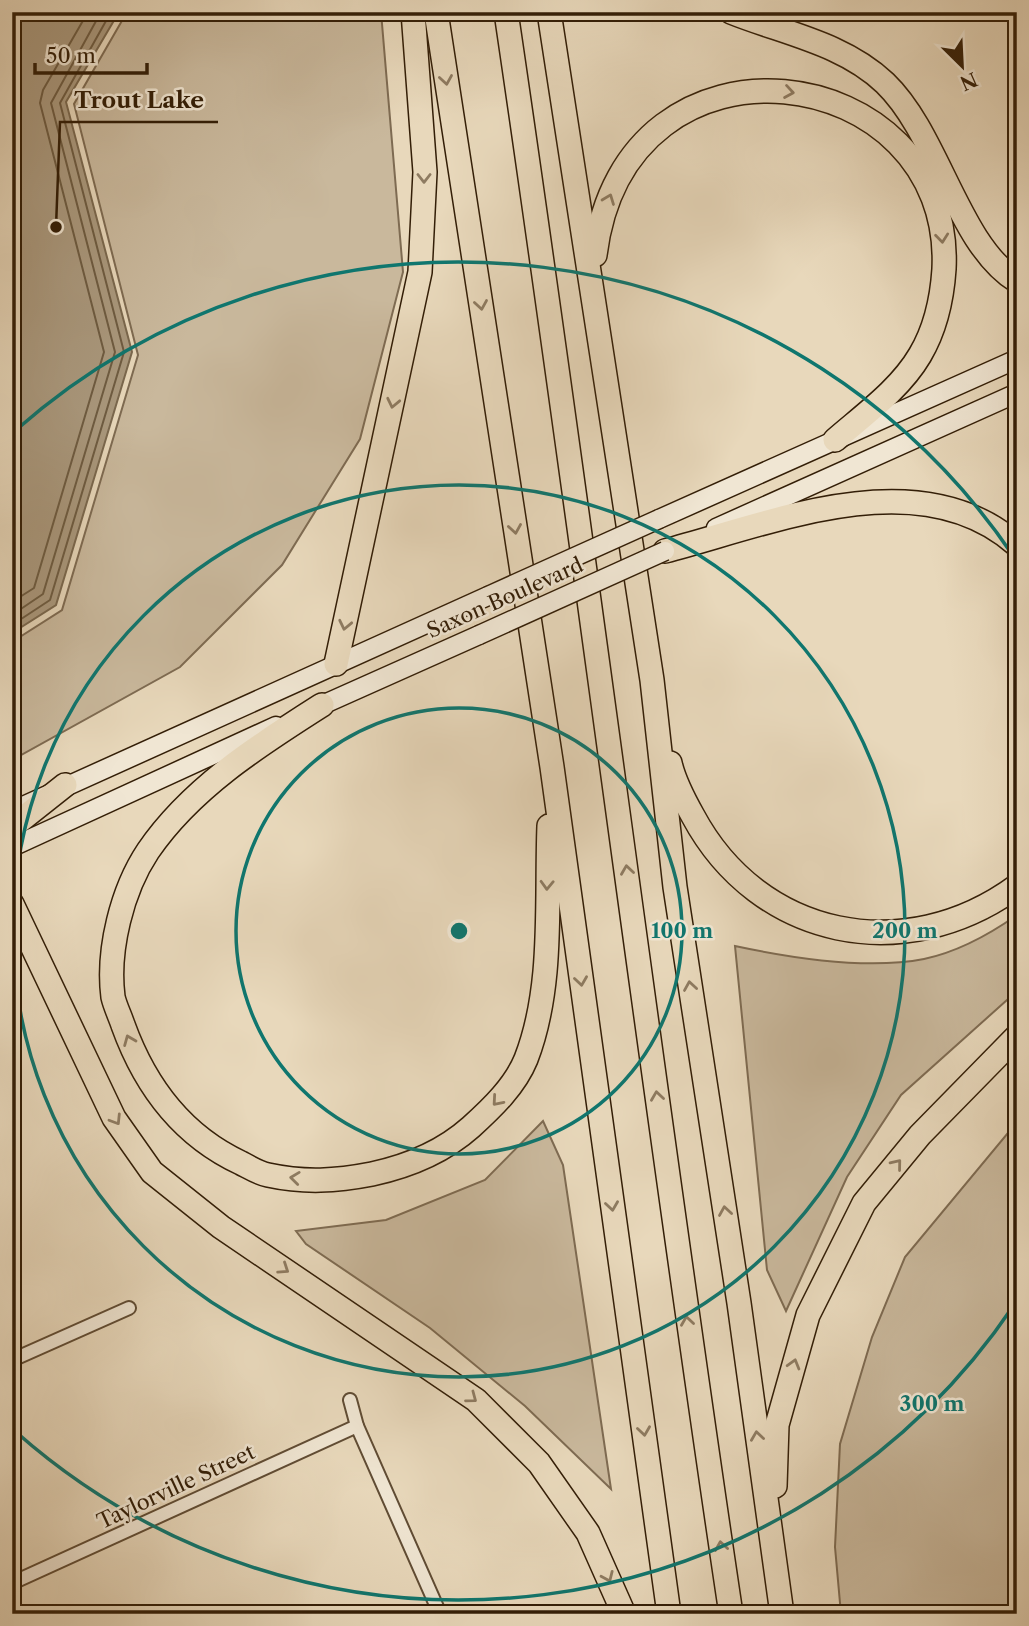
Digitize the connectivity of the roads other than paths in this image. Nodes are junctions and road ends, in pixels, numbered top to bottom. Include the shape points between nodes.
1 (413, 12) edge
2 (436, 12) edge
3 (506, 12) edge
4 (549, 12) edge
5 (731, 12) edge
6 (1017, 281) edge
7 (594, 289) junction
8 (1017, 359) edge
9 (1017, 393) edge
10 (835, 440) junction
11 (1017, 545) edge
12 (665, 551) junction
13 (336, 664) junction
14 (652, 680) junction
15 (322, 705) junction
16 (552, 767) junction
17 (65, 785) junction
18 (12, 811) edge
19 (12, 827) edge
20 (12, 847) edge
21 (1017, 886) edge
22 (12, 904) edge
23 (12, 942) edge
24 (44, 972) junction
25 (1017, 1036) edge
26 (129, 1308) dead end
27 (12, 1360) edge
28 (349, 1400) dead end
29 (357, 1426) junction
30 (773, 1553) junction
31 (12, 1583) edge
32 (440, 1614) edge
33 (624, 1614) edge
34 (669, 1614) edge
35 (731, 1614) edge
36 (782, 1614) edge

1 -> 13 highway via 425,172 421,271
2 -> 16 highway
35 -> 3 highway
4 - 7 highway
5 - 6 highway via 842,52 885,84 919,128 979,243
7 -> 10 highway via 598,233 614,186 638,149 677,115 732,93 763,89 837,104 863,117 905,153 922,177 942,228 943,281 939,312 920,356 888,394
7 - 14 highway
8 - 10 main road, Saxon Boulevard
9 - 12 main road, Saxon Boulevard
10 - 13 main road, Saxon Boulevard, bridge
11 - 12 highway via 976,519 940,505 878,500
12 - 15 main road, Saxon Boulevard, bridge
13 - 17 main road, Saxon Boulevard
14 - 21 highway via 671,769 699,827 731,872 784,909 841,929 901,932 962,917
30 -> 14 highway via 675,887
16 -> 15 highway via 542,999 525,1061 498,1101 450,1145 398,1169 330,1182 265,1175 221,1154 182,1125 156,1093 130,1046 113,999 113,960 127,891 148,851 187,804 215,780 258,745
15 - 20 main road, Saxon Boulevard
16 -> 34 highway
17 - 18 main road, Saxon Boulevard
17 - 19 highway
22 - 24 highway
23 - 24 highway
24 -> 33 highway via 114,1118 152,1172 221,1227 476,1400 539,1464 588,1533
30 -> 25 highway via 777,1425 808,1315 864,1203 920,1135
26 - 27 street
28 - 29 street
29 - 31 street, Taylorville Street
29 - 32 street
30 - 36 highway

